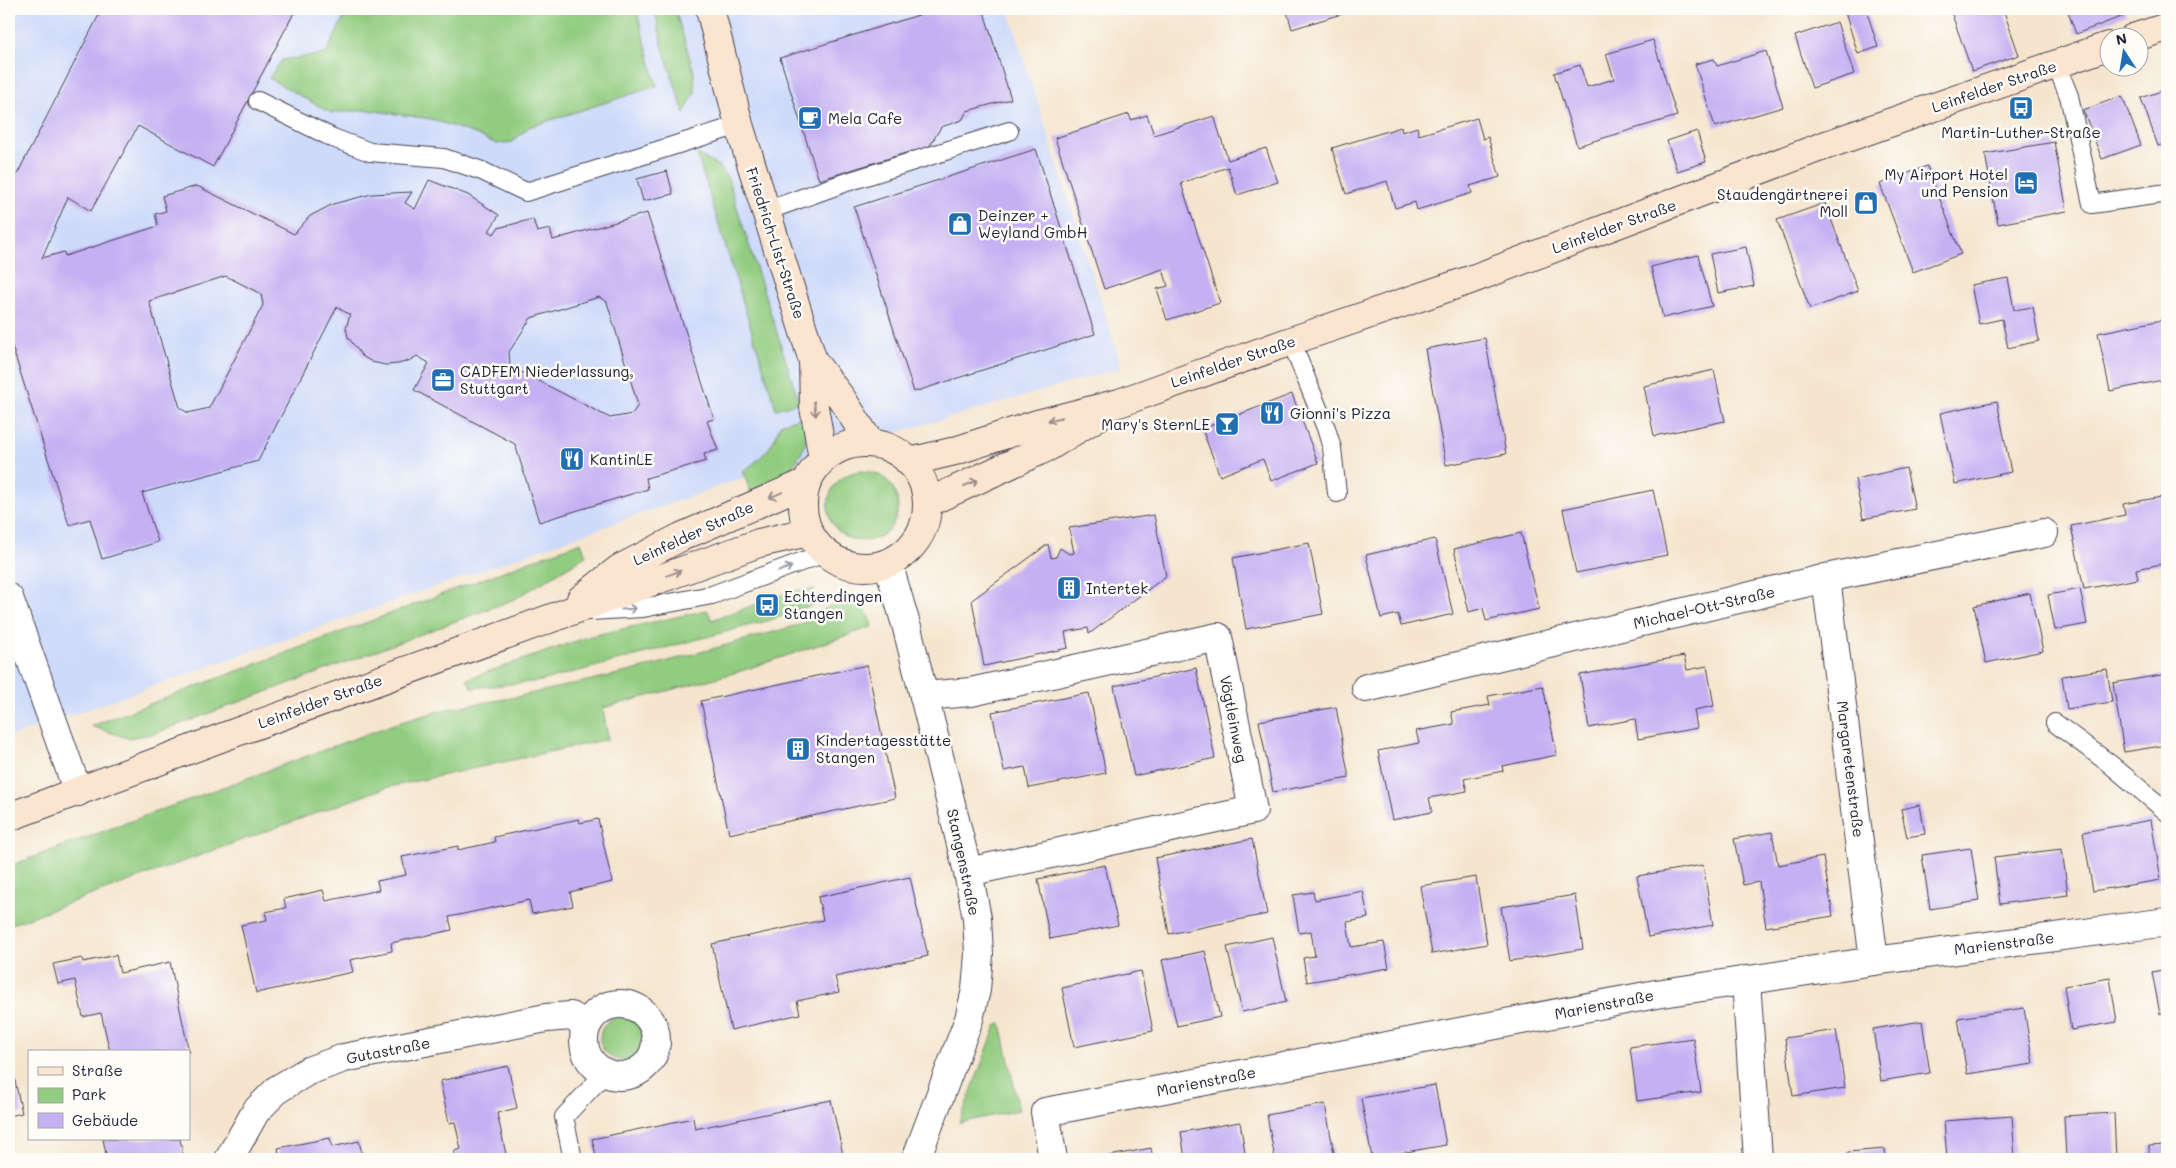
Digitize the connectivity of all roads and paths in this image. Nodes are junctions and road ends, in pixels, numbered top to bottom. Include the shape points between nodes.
1 (693, 9) edge
2 (710, 9) edge
3 (2167, 27) edge
4 (2148, 33) edge
5 (2098, 49) edge
6 (2056, 64) junction
7 (258, 101) dead end
8 (739, 125) junction
9 (1008, 131) dead end
10 (2167, 193) edge
11 (766, 211) junction
12 (1291, 340) junction
13 (813, 361) junction
14 (1119, 402) junction
15 (870, 443) junction
16 (823, 459) junction
17 (909, 462) junction
18 (807, 482) junction
19 (1337, 493) dead end
20 (927, 503) junction
21 (808, 532) junction
22 (2044, 533) dead end
23 (825, 553) junction
24 (888, 563) junction
25 (1826, 578) junction
26 (9, 598) edge
27 (562, 613) junction
28 (1366, 688) dead end
29 (924, 696) junction
30 (2055, 724) dead end
31 (78, 792) junction
32 (2167, 812) edge
33 (9, 817) edge
34 (968, 872) junction
35 (2167, 922) edge
36 (1874, 961) junction
37 (1746, 980) junction
38 (587, 1025) junction
39 (605, 1073) junction
40 (229, 1159) edge
41 (573, 1159) edge
42 (916, 1159) edge
43 (1053, 1159) edge
44 (1758, 1159) edge

1 - 8 main road, Friedrich-List-Straße
2 - 8 main road, Friedrich-List-Straße
3 - 4 main road
5 - 6 main road, Leinfelder Straße
6 - 10 lane via 2069,96 2092,204
6 - 12 main road, Leinfelder Straße via 1818,148 1470,280
7 - 8 lane via 333,138 370,152 444,158 482,171 526,192
8 - 11 main road, Friedrich-List-Straße
9 - 11 lane via 844,182
11 - 13 main road, Friedrich-List-Straße
12 - 14 main road, Leinfelder Straße
12 - 19 lane via 1328,435
13 - 15 main road, Friedrich-List-Straße
13 -> 16 main road, Friedrich-List-Straße via 814,407
14 -> 17 main road, Leinfelder Straße
20 -> 14 main road, Leinfelder Straße via 1048,447
15 - 16 main road via 845,446
15 - 17 main road via 891,449
16 - 18 main road
17 - 20 main road via 922,481
18 - 21 main road via 802,507
18 -> 27 main road, Leinfelder Straße via 681,537 619,569
20 - 24 main road via 917,539 905,553
21 - 23 main road
27 -> 21 main road, Leinfelder Straße via 758,542
22 - 25 street, Michael-Ott-Straße
23 - 24 main road via 844,564 866,567
27 -> 23 lane via 643,608 712,595
24 - 29 street, Stangenstraße
25 - 28 street, Michael-Ott-Straße
25 - 36 street, Margaretenstraße
26 - 31 street
27 - 31 main road, Leinfelder Straße
29 - 34 street, Stangenstraße
29 - 34 street, Vögtleinweg via 971,692 1218,637 1253,810
30 - 32 lane via 2110,764
31 - 33 main road, Leinfelder Straße
34 - 42 street, Stangenstraße via 977,918 976,990 958,1050
35 - 36 street, Marienstraße
36 - 37 street, Marienstraße
37 - 43 street, Marienstraße via 1656,994 1045,1112
37 - 44 street
38 - 39 street via 584,1047 588,1058
38 - 39 street via 603,1007 614,1004 637,1007 654,1024 656,1048 644,1068 624,1076
38 - 40 street, Gutastraße via 571,1016 546,1018 344,1058 308,1071 278,1089 256,1111
39 - 41 lane via 564,1116

